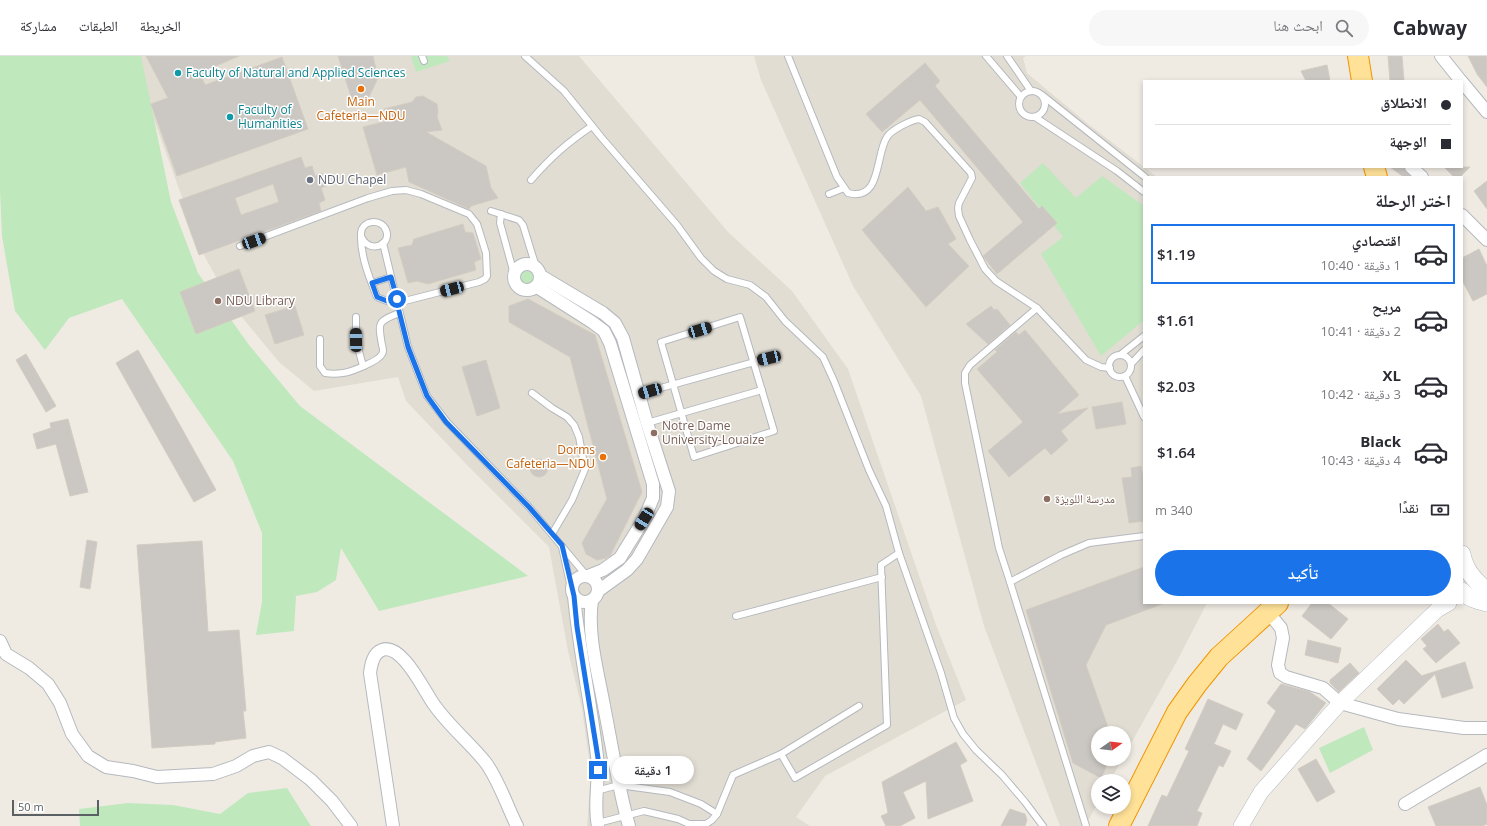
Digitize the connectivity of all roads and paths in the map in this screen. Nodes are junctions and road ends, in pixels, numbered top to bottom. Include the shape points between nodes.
1 (525, 56) edge
2 (788, 56) edge
3 (986, 56) edge
4 (1007, 56) edge
5 (1358, 56) edge
6 (1441, 56) edge
7 (1362, 80) edge
8 (1461, 80) edge
9 (1463, 82) edge
10 (1031, 91) junction
11 (1042, 95) junction
12 (1021, 97) junction
13 (1487, 112) edge
14 (1035, 117) junction
15 (592, 126) junction
16 (1412, 168) edge
17 (1144, 176) edge
18 (1421, 176) edge
19 (531, 180) dead end
20 (844, 188) junction
21 (1143, 191) edge
22 (829, 194) dead end
23 (491, 211) dead end
24 (500, 214) junction
25 (1463, 216) edge
26 (362, 238) junction
27 (1487, 240) edge
28 (383, 243) junction
29 (240, 246) dead end
30 (514, 274) junction
31 (538, 276) junction
32 (391, 277) junction
33 (372, 283) junction
34 (397, 303) junction
35 (1037, 308) junction
36 (399, 313) junction
37 (356, 317) dead end
38 (1143, 337) edge
39 (320, 338) dead end
40 (1143, 351) edge
41 (1120, 355) junction
42 (769, 358) dead end
43 (753, 362) junction
44 (1131, 364) junction
45 (363, 366) junction
46 (1110, 368) junction
47 (1125, 376) junction
48 (672, 384) junction
49 (762, 390) junction
50 (532, 393) dead end
51 (639, 394) junction
52 (681, 413) junction
53 (1143, 415) edge
54 (647, 423) junction
55 (552, 534) junction
56 (1143, 536) edge
57 (562, 545) junction
58 (899, 553) junction
59 (1463, 562) edge
60 (587, 576) junction
61 (882, 577) junction
62 (1010, 582) junction
63 (1483, 587) edge
64 (573, 592) junction
65 (1463, 594) edge
66 (595, 596) junction
67 (1487, 603) edge
68 (1442, 605) edge
69 (1271, 607) edge
70 (736, 616) dead end
71 (0, 641) edge
72 (1340, 703) junction
73 (859, 706) dead end
74 (1487, 728) edge
75 (781, 754) junction
76 (1487, 755) edge
77 (619, 785) junction
78 (596, 791) junction
79 (1405, 804) dead end
80 (717, 814) junction
81 (627, 821) edge
82 (598, 825) edge
83 (352, 826) edge
84 (392, 826) edge
85 (517, 826) edge
86 (1043, 826) edge
87 (1086, 826) edge
88 (1119, 826) edge
89 (1241, 826) edge

1 - 15 lane via 564,91
2 - 20 lane via 837,177
3 - 12 lane
4 - 10 lane
5 - 7 highway
6 - 8 street
9 - 13 street
10 - 11 lane
10 - 12 lane
11 - 14 lane via 1045,108
11 - 17 lane
12 - 14 lane via 1020,109 1029,117
14 - 21 lane
15 - 19 lane via 568,142
15 - 58 lane via 677,225 701,258 727,279 750,285 766,297 785,321 822,358 886,506
16 - 18 street
20 - 22 lane
20 - 35 lane via 854,195 863,193 872,185 887,136 905,123 919,119 925,122 971,173 972,178 959,203 959,216 985,269 996,281
23 - 24 lane
24 - 30 lane via 500,223
24 - 31 lane via 519,220 523,225
25 - 27 street
26 - 28 lane via 371,247
26 - 28 lane via 364,226 375,222 385,228 387,236
26 - 33 lane via 362,254
28 - 32 lane
29 - 34 lane via 392,191 406,190 421,194 469,214 477,224 486,253 486,279
30 - 31 street via 519,266 532,264
30 - 31 street via 517,285 526,291 532,290
31 - 51 street via 616,323 623,338
31 - 60 street via 604,331 610,343 653,484 653,498 644,519 620,558 603,570
32 - 33 lane
32 - 34 lane
33 - 34 lane via 377,297
34 - 36 lane
35 - 46 lane via 1086,360 1101,368
35 - 62 lane via 970,365 965,373 966,390 999,548
36 - 45 lane via 380,323 382,355
36 - 55 lane via 408,347 427,396 446,422
37 - 45 lane via 356,340
38 - 41 lane
39 - 45 lane via 320,366 325,373 346,373
40 - 44 lane
41 - 44 lane via 1125,356
41 - 46 lane via 1112,359
42 - 43 lane
43 - 48 lane
43 - 48 lane via 740,317 660,342
43 - 49 lane
44 - 47 lane via 1129,373
46 - 47 lane via 1115,376
47 - 53 lane
48 - 51 lane
48 - 52 lane
49 - 52 lane
49 - 52 lane via 774,431 694,457
50 - 55 lane via 567,417 574,425 585,469 572,500
51 - 54 street
52 - 54 lane
54 - 66 street via 669,490 667,507 637,559
55 - 57 lane
56 - 62 lane via 1089,543
57 - 60 lane
57 - 64 lane
58 - 61 lane via 881,565
58 - 86 lane via 954,718 976,750 1002,775
59 - 63 main road
60 - 64 street via 579,577 574,582
60 - 66 street via 596,581
61 - 70 lane
61 - 75 lane via 887,725 795,778
62 - 87 lane
63 - 65 street
64 - 66 street via 577,600 582,602
64 - 78 street via 598,758
65 - 67 main road
66 - 77 street via 590,616 594,651
68 - 72 street
69 - 72 street via 1284,638 1278,665 1280,673 1323,688
69 - 88 highway via 1219,658 1177,712
71 - 83 street via 6,654 48,684 60,703 72,734 88,756 106,767 157,777 213,774 236,766 253,756 269,752 287,761 312,780
72 - 74 street via 1398,719 1464,728
72 - 89 street via 1261,792
73 - 75 lane
75 - 80 lane via 733,775
76 - 79 street
77 - 78 lane
77 - 80 lane via 670,792 701,804
77 - 81 street
78 - 82 street
80 - 81 lane via 706,824 689,824 644,811
81 - 82 lane
84 - 85 street via 370,673 376,654 384,649 400,654 443,717 486,764

